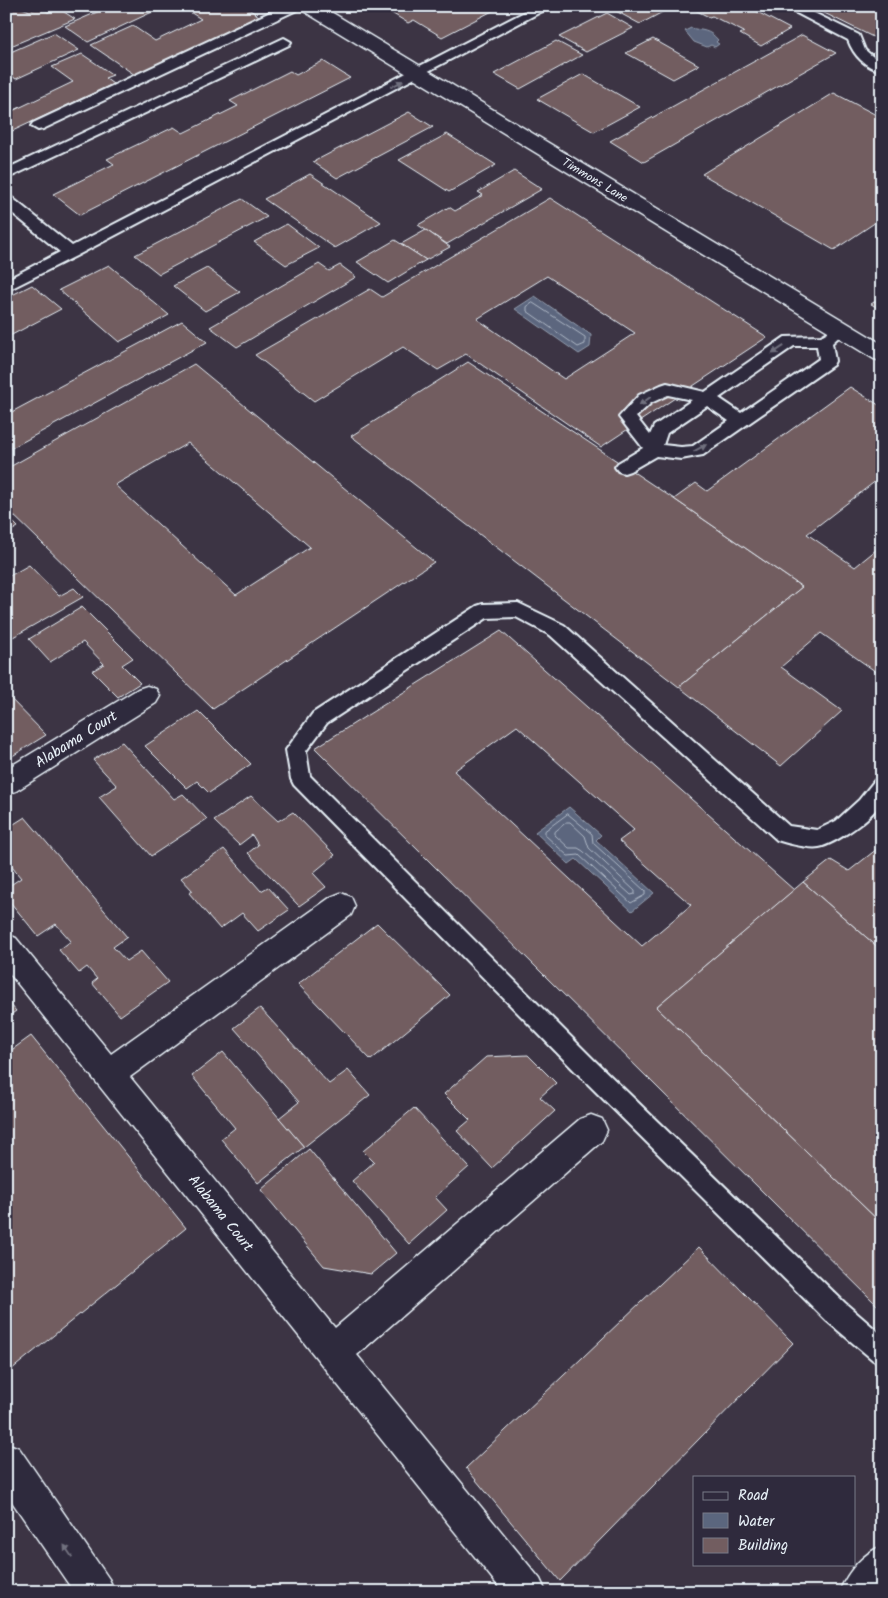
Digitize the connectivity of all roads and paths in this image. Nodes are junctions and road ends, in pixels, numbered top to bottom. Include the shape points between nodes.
1 (294, 6) edge
2 (308, 6) edge
3 (546, 6) edge
4 (789, 6) edge
5 (284, 42) dead end
6 (882, 67) edge
7 (418, 73) junction
8 (38, 126) dead end
9 (6, 175) edge
10 (6, 200) edge
11 (71, 253) junction
12 (6, 286) edge
13 (841, 329) junction
14 (824, 341) junction
15 (882, 354) edge
16 (708, 398) junction
17 (740, 420) junction
18 (653, 450) junction
19 (624, 467) dead end
20 (147, 696) dead end
21 (6, 783) edge
22 (882, 786) edge
23 (341, 906) dead end
24 (6, 947) edge
25 (109, 1074) junction
26 (591, 1130) dead end
27 (882, 1351) edge
28 (334, 1352) junction
29 (6, 1461) edge
30 (882, 1564) edge
31 (96, 1592) edge
32 (527, 1592) edge
33 (858, 1592) edge

1 - 8 lane
2 - 7 street, Timmons Lane
3 - 7 lane
4 - 6 lane via 854,38 860,51
5 - 9 lane
11 -> 7 lane
7 - 13 street, Timmons Lane
10 - 11 lane
11 - 12 lane
13 - 14 lane
13 - 15 street, Timmons Lane
14 -> 16 lane via 791,341
14 - 17 lane via 827,361
16 - 17 lane
16 - 18 lane via 660,430
16 -> 18 lane via 667,389 645,399 627,417
18 -> 17 lane via 697,451
18 - 19 lane
20 - 21 street, Alabama Court
22 - 27 lane via 843,827 818,839 784,834 557,630 518,610 483,611 320,718 296,750 301,779 593,1074 836,1312
23 - 25 street
24 - 25 street, Alabama Court
25 - 28 street, Alabama Court
26 - 28 street
28 - 32 street, Alabama Court
31 -> 29 street
30 - 33 street

